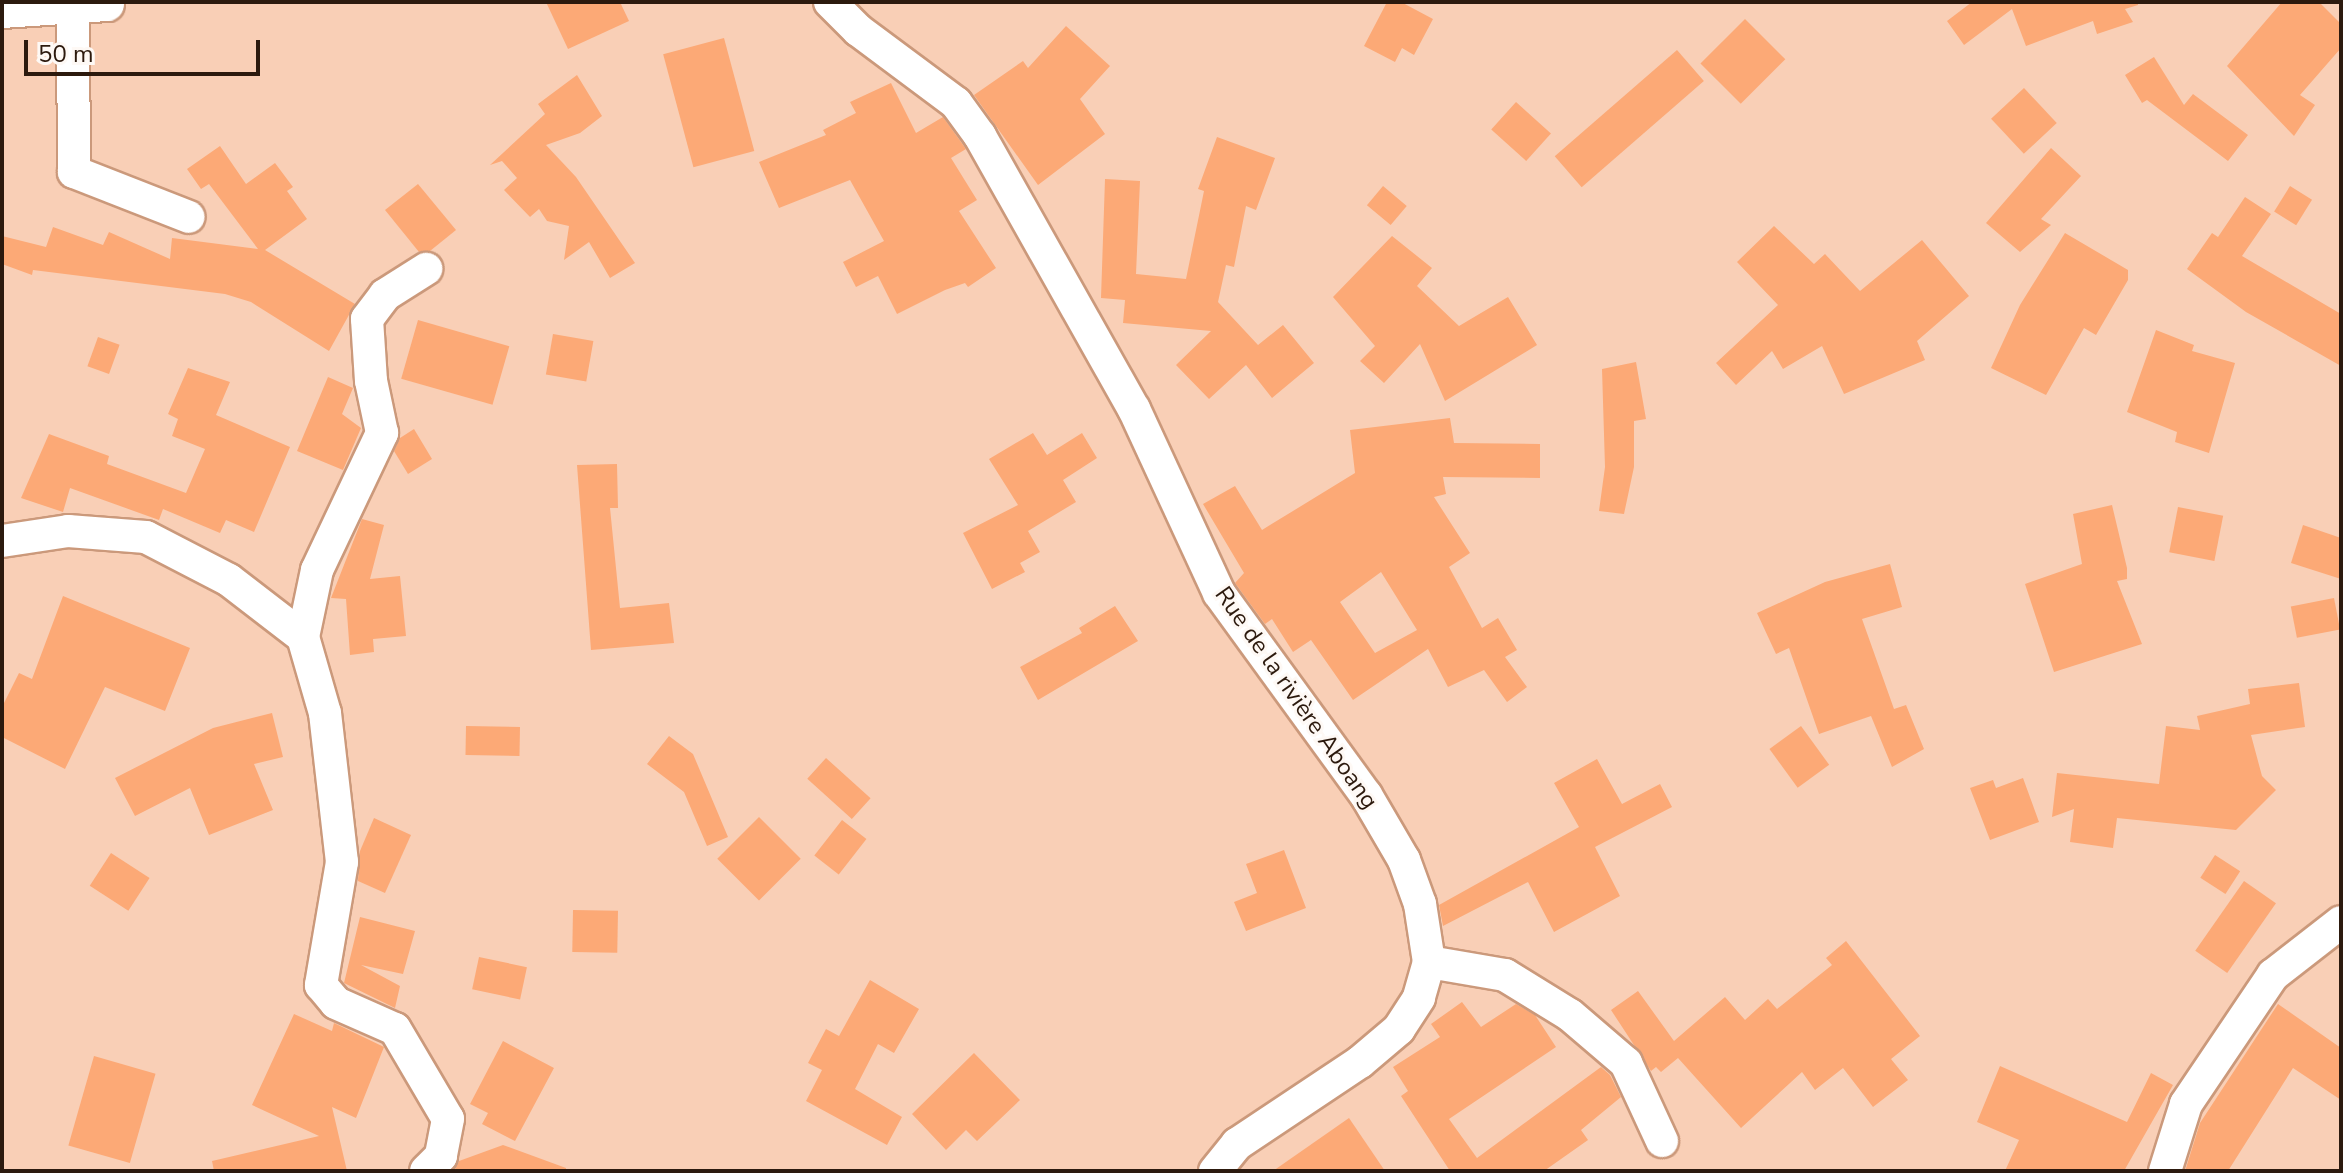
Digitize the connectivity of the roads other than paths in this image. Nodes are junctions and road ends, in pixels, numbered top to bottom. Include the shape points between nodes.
1 (830, 2) edge
2 (73, 5) junction
3 (108, 5) dead end
4 (2, 12) edge
5 (189, 217) dead end
6 (426, 269) dead end
7 (2, 541) edge
8 (303, 637) junction
9 (2341, 922) edge
10 (1429, 962) junction
11 (1662, 1141) dead end
12 (426, 1171) edge
13 (1215, 1171) edge
14 (2165, 1171) edge

1 - 10 street, Rue de la rivière Aboang via 858,30 956,103 980,136 1134,409 1219,593 1320,725 1404,860 1427,928
2 - 3 street
2 - 4 street
2 - 5 street via 74,172
6 - 8 street via 385,295 367,319 371,381 382,433 317,570
7 - 8 street via 68,531 146,537 229,580
8 - 12 street via 325,713 342,862 321,985 336,1003 395,1029 448,1119 441,1156
9 - 14 street via 2273,975 2186,1104
10 - 11 street via 1505,975 1570,1015 1626,1063
10 - 13 street, Rue de la rivière Aboang via 1419,998 1399,1029 1360,1062 1237,1144

